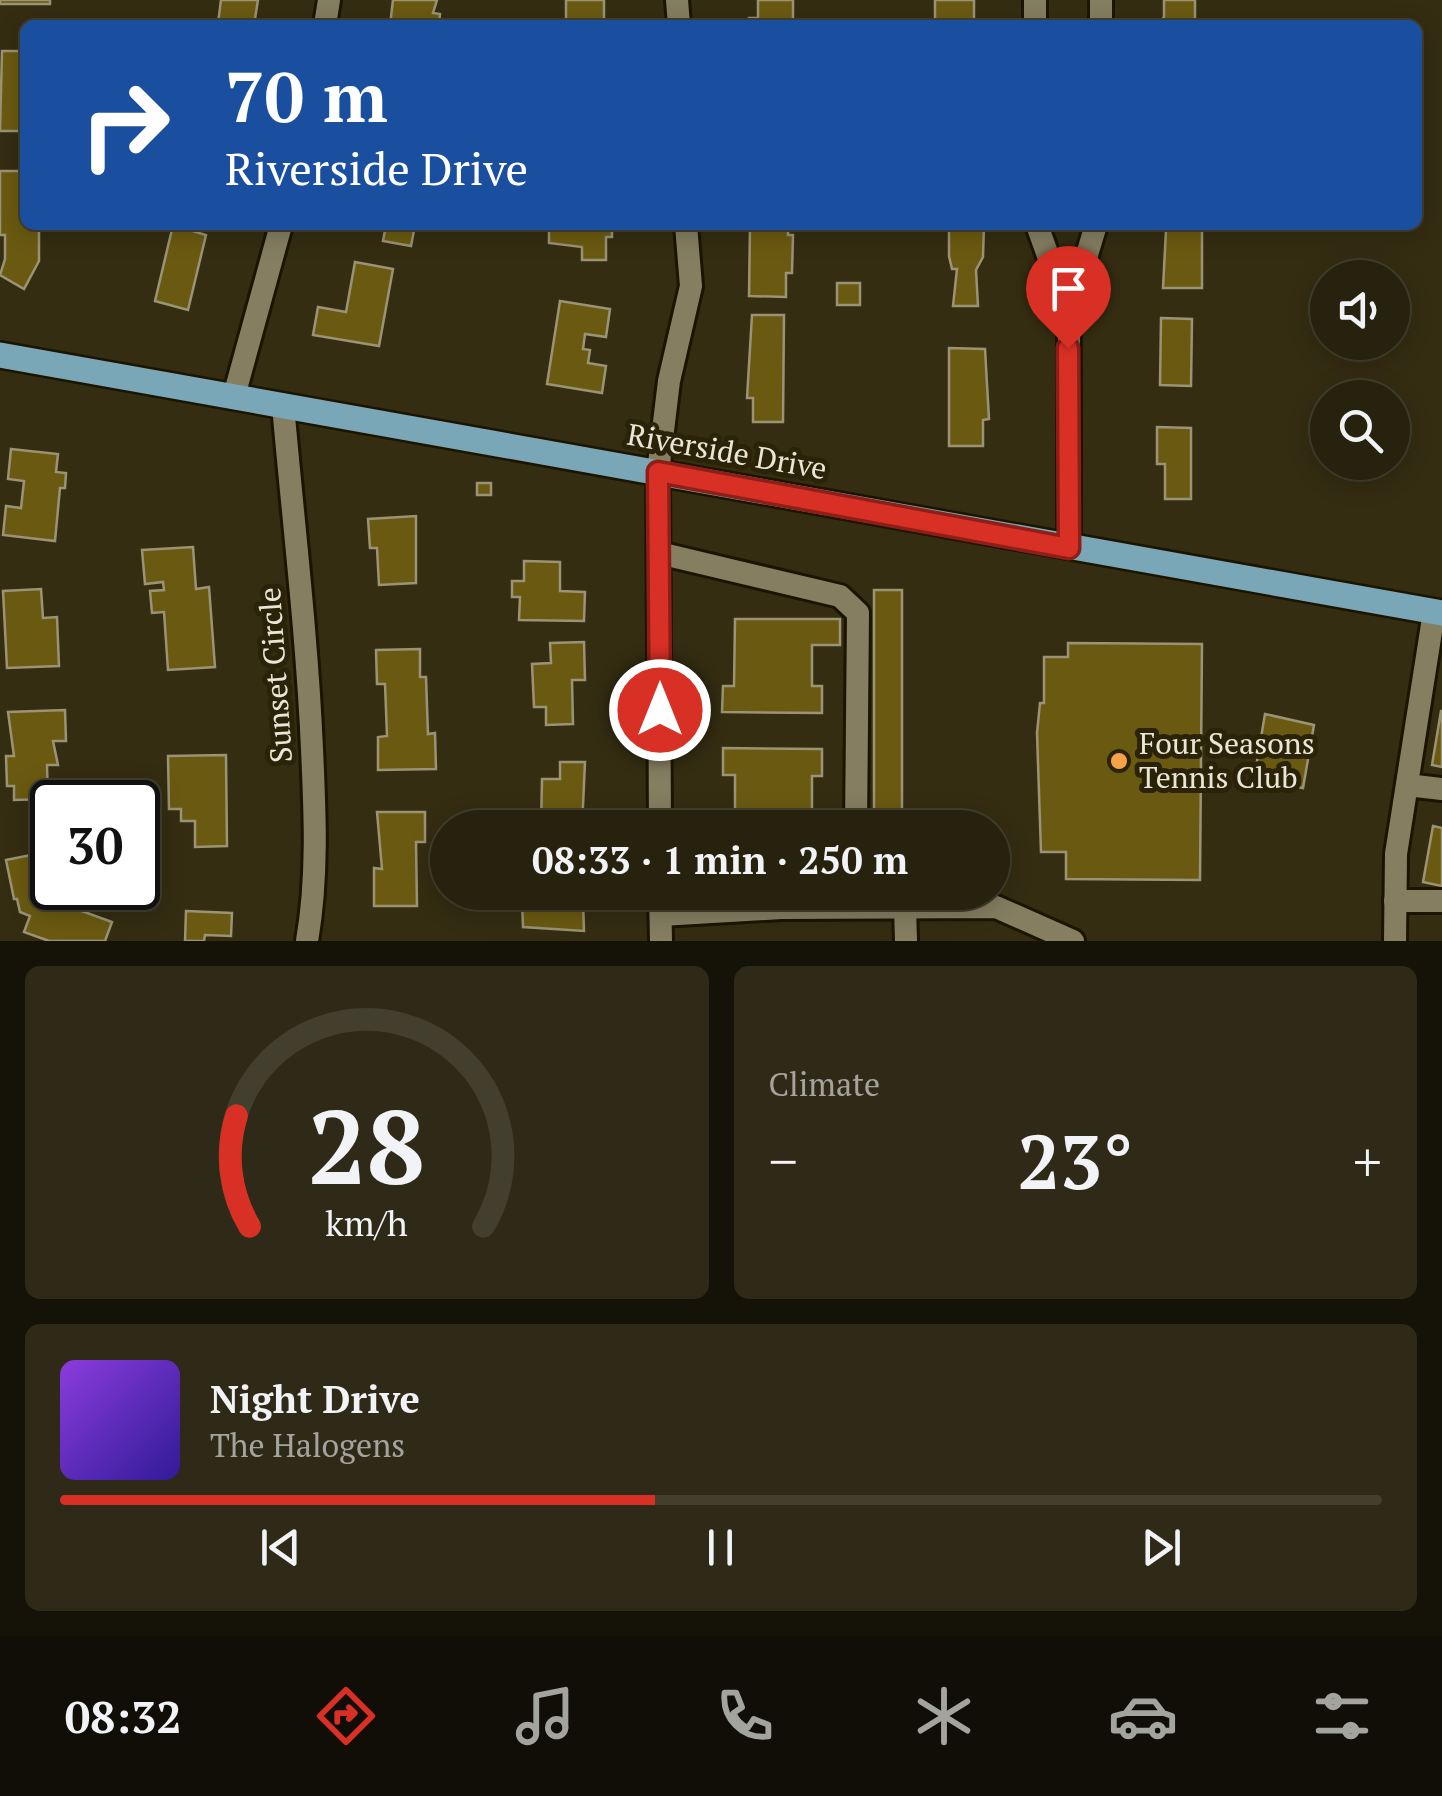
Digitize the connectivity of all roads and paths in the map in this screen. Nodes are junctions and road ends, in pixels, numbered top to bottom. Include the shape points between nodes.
1 (280, 230) edge
2 (686, 230) edge
3 (1039, 230) edge
4 (1094, 230) edge
5 (1068, 314) junction
6 (0, 354) edge
7 (234, 396) junction
8 (283, 405) junction
9 (658, 472) junction
10 (1069, 548) junction
11 (659, 554) junction
12 (1438, 613) edge
13 (1431, 699) edge
14 (1407, 785) junction
15 (1442, 788) edge
16 (660, 810) edge
17 (856, 810) edge
18 (1396, 900) junction
19 (1442, 901) edge
20 (660, 910) edge
21 (905, 910) edge
22 (1003, 910) edge
23 (307, 941) edge
24 (661, 941) edge
25 (906, 941) edge
26 (1073, 941) edge
27 (1395, 941) edge

1 - 7 street
2 - 9 street via 691,286 669,381
3 - 5 street
4 - 5 street
5 - 10 street
6 - 7 main road, Riverside Drive
7 - 8 main road, Riverside Drive
8 - 9 main road, Riverside Drive
8 - 23 street, Sunset Circle via 313,764 314,902
9 - 10 main road, Riverside Drive
9 - 11 street
10 - 12 main road, Riverside Drive
11 - 16 street
11 - 17 street via 840,596 858,613
12 - 13 street
13 - 14 street
14 - 15 street
14 - 18 street
18 - 19 street
18 - 27 street
20 - 24 street
21 - 25 street
22 - 26 street

